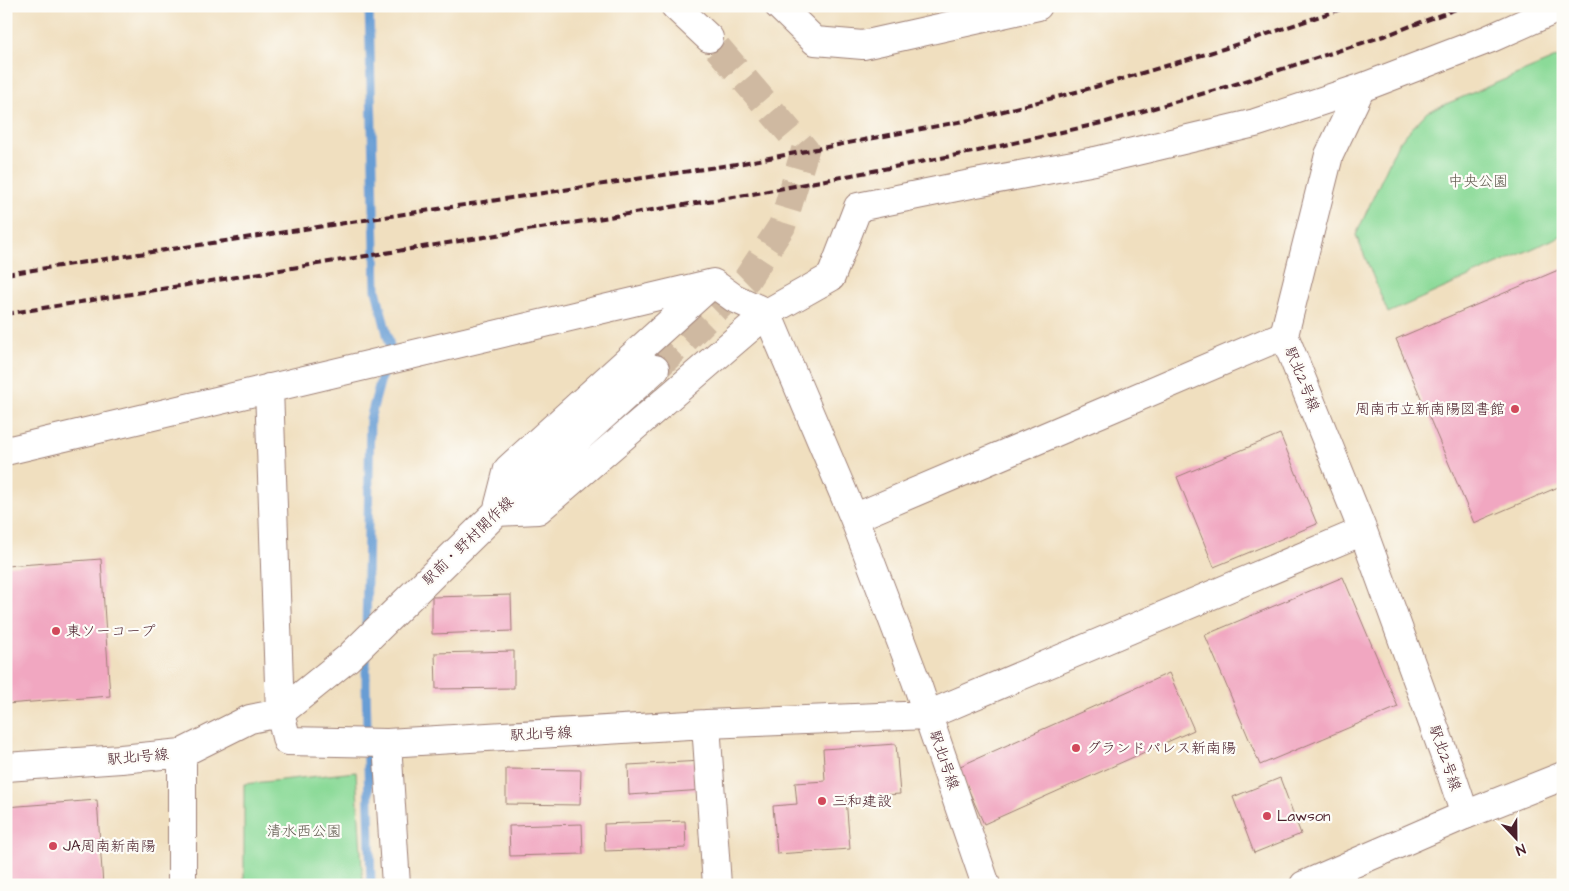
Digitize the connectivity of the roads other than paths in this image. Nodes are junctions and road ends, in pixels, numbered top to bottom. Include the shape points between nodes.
1 (674, 6) edge
2 (779, 6) edge
3 (1038, 6) edge
4 (1563, 6) edge
5 (709, 38) tunnel mouth
6 (1361, 88) junction
7 (713, 283) junction
8 (767, 313) junction
9 (1284, 335) junction
10 (655, 369) tunnel mouth
11 (269, 388) junction
12 (6, 451) edge
13 (497, 512) junction
14 (854, 518) junction
15 (1363, 531) junction
16 (280, 713) junction
17 (928, 715) junction
18 (706, 724) junction
19 (387, 743) junction
20 (182, 753) junction
21 (6, 766) edge
22 (1563, 776) edge
23 (1465, 815) junction
24 (182, 885) edge
25 (396, 885) edge
26 (717, 885) edge
27 (986, 885) edge
28 (1304, 885) edge

1 - 5 street
2 - 3 street via 815,41 863,45
4 - 6 street via 1489,39
6 - 8 street via 1255,123 1095,161 858,207 831,277
6 - 9 street, 駅北2号線 via 1329,155
7 - 8 street via 734,298
7 - 11 street
7 - 13 street via 508,469
8 - 13 street via 538,510
8 - 14 street
9 - 14 street
9 - 15 street, 駅北2号線
10 - 13 street, 駅前・野村開作線
11 - 12 street
11 - 16 street
13 - 16 street, 駅前・野村開作線 via 348,658
14 - 17 street
15 - 17 street
15 - 23 street, 駅北2号線
16 - 19 street, 駅北1号線 via 287,741
16 - 20 street, 駅北1号線 via 250,719
17 - 18 street, 駅北1号線
17 - 27 street, 駅北1号線
18 - 19 street, 駅北1号線
18 - 26 street
19 - 25 street
20 - 21 street, 駅北1号線
20 - 24 street
22 - 23 street
23 - 28 street

